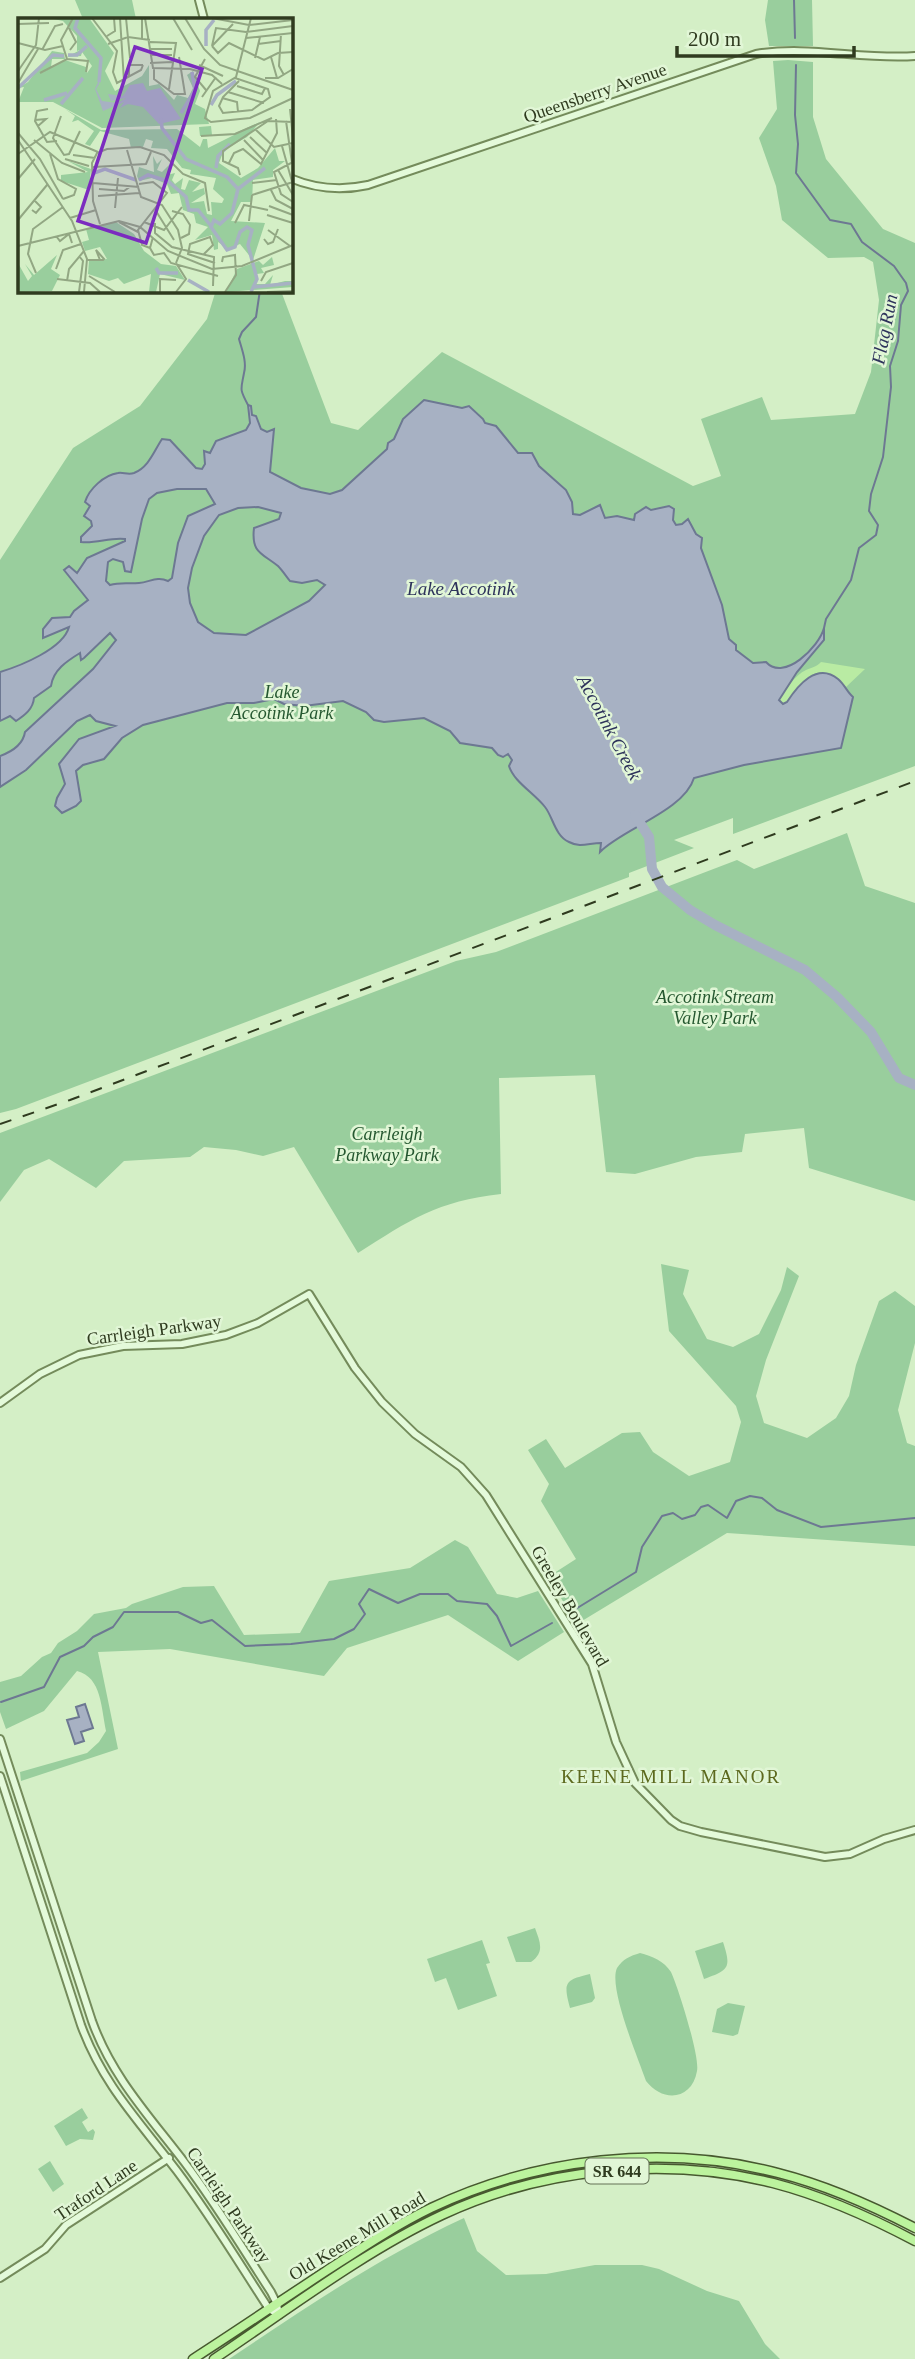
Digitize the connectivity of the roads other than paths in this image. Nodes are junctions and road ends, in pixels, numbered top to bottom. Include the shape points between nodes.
1 (199, 0) edge
2 (204, 18) edge
3 (915, 56) edge
4 (292, 179) edge
5 (309, 1294) joint
6 (3, 1401) edge
7 (0, 1410) edge
8 (0, 1740) edge
9 (0, 1776) edge
10 (915, 1830) edge
11 (176, 2152) junction
12 (167, 2159) junction
13 (915, 2228) edge
14 (915, 2241) edge
15 (0, 2278) edge
16 (273, 2306) junction
17 (279, 2315) junction
18 (193, 2359) edge
19 (214, 2359) edge

1 - 2 street
3 - 4 street, Queensberry Avenue via 755,54 368,186 339,189
5 - 6 street, Carrleigh Parkway via 226,1335 79,1355 40,1374
5 - 10 street, Greeley Boulevard via 382,1402 415,1434 472,1476 486,1495 592,1664 616,1742 635,1783 671,1820 701,1832 825,1857 861,1851
6 - 7 street, Carrleigh Parkway
8 - 11 street, Carrleigh Parkway via 100,2042 122,2083
9 - 12 street, Carrleigh Parkway via 89,2046 113,2089
11 - 12 street, Traford Lane
11 - 16 street, Carrleigh Parkway via 209,2197
12 - 15 street, Traford Lane via 66,2225 45,2249
12 - 16 street, Carrleigh Parkway
13 - 16 main road, Old Keene Mill Road / SR 644 via 829,2189 751,2167 670,2158 573,2164 500,2182 430,2209
14 - 17 main road, Old Keene Mill Road / SR 644 via 862,2214 774,2183 677,2170 605,2171 519,2187 442,2215
16 - 17 street, Carrleigh Parkway
16 - 18 main road, Old Keene Mill Road / SR 644
17 - 19 main road, Old Keene Mill Road / SR 644

